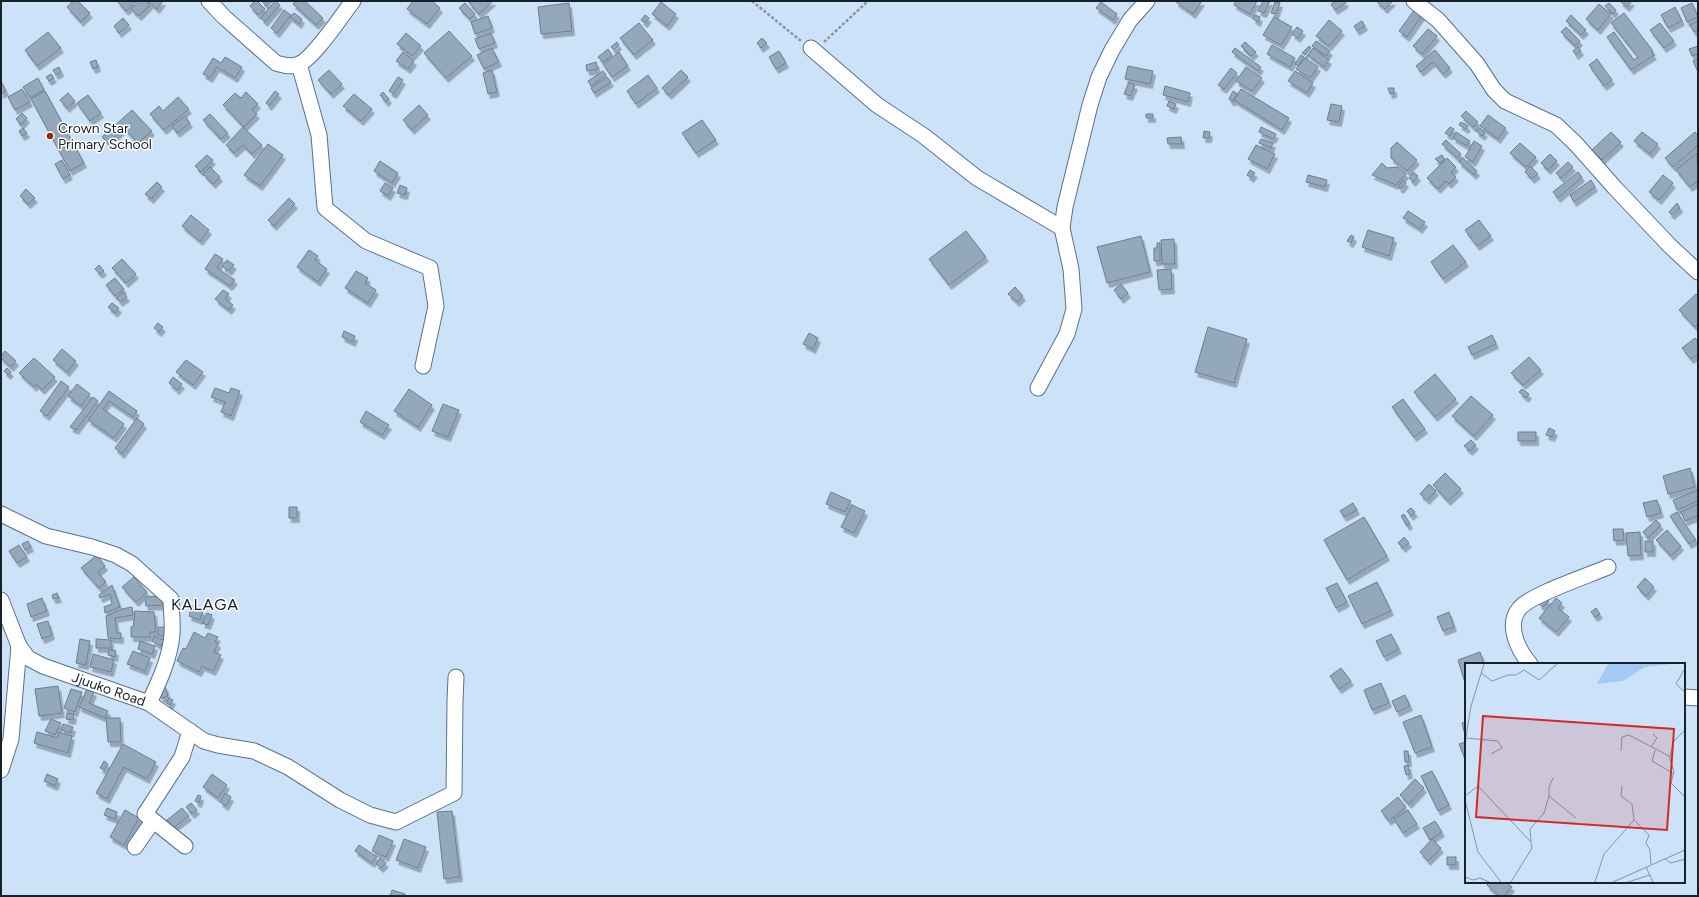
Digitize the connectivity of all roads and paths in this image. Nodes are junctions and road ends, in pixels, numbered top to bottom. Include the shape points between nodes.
1 (208, 1) edge
2 (353, 1) edge
3 (752, 1) edge
4 (868, 1) edge
5 (1147, 1) edge
6 (1414, 1) edge
7 (810, 48) junction
8 (299, 64) junction
9 (1062, 228) junction
10 (1698, 272) edge
11 (423, 366) dead end
12 (1038, 388) dead end
13 (1, 514) edge
14 (1608, 567) dead end
15 (1, 600) edge
16 (19, 646) junction
17 (1529, 663) edge
18 (456, 677) dead end
19 (1685, 697) edge
20 (1698, 698) edge
21 (149, 703) junction
22 (190, 731) junction
23 (1, 770) edge
24 (153, 821) junction
25 (185, 846) dead end
26 (135, 847) dead end

1 - 8 street via 276,63 286,66
2 - 8 street via 311,56
3 - 7 path
4 - 7 path via 820,45
5 - 9 street via 1130,20 1098,77
6 - 10 street via 1438,20 1477,64 1494,90 1505,101 1556,125 1670,246
7 - 9 street via 877,105 924,136 977,178
8 - 11 street via 319,135 325,208 366,241 430,268 436,306
9 - 12 street via 1071,269 1074,309 1067,334
13 - 21 street, Jjuuko Road via 46,536 92,546 116,555 132,564 171,599 171,646
14 - 17 street via 1534,598 1519,608 1512,622 1513,628 1516,640
15 - 16 street, Jjuuko Road
16 - 21 street, Jjuuko Road via 28,658 43,666
16 - 23 street via 11,739
18 - 22 street via 454,793 396,822 370,815 340,800 254,750 218,745
19 - 20 street
21 - 22 street
22 - 24 street via 182,757 145,814
24 - 25 street
24 - 26 street

